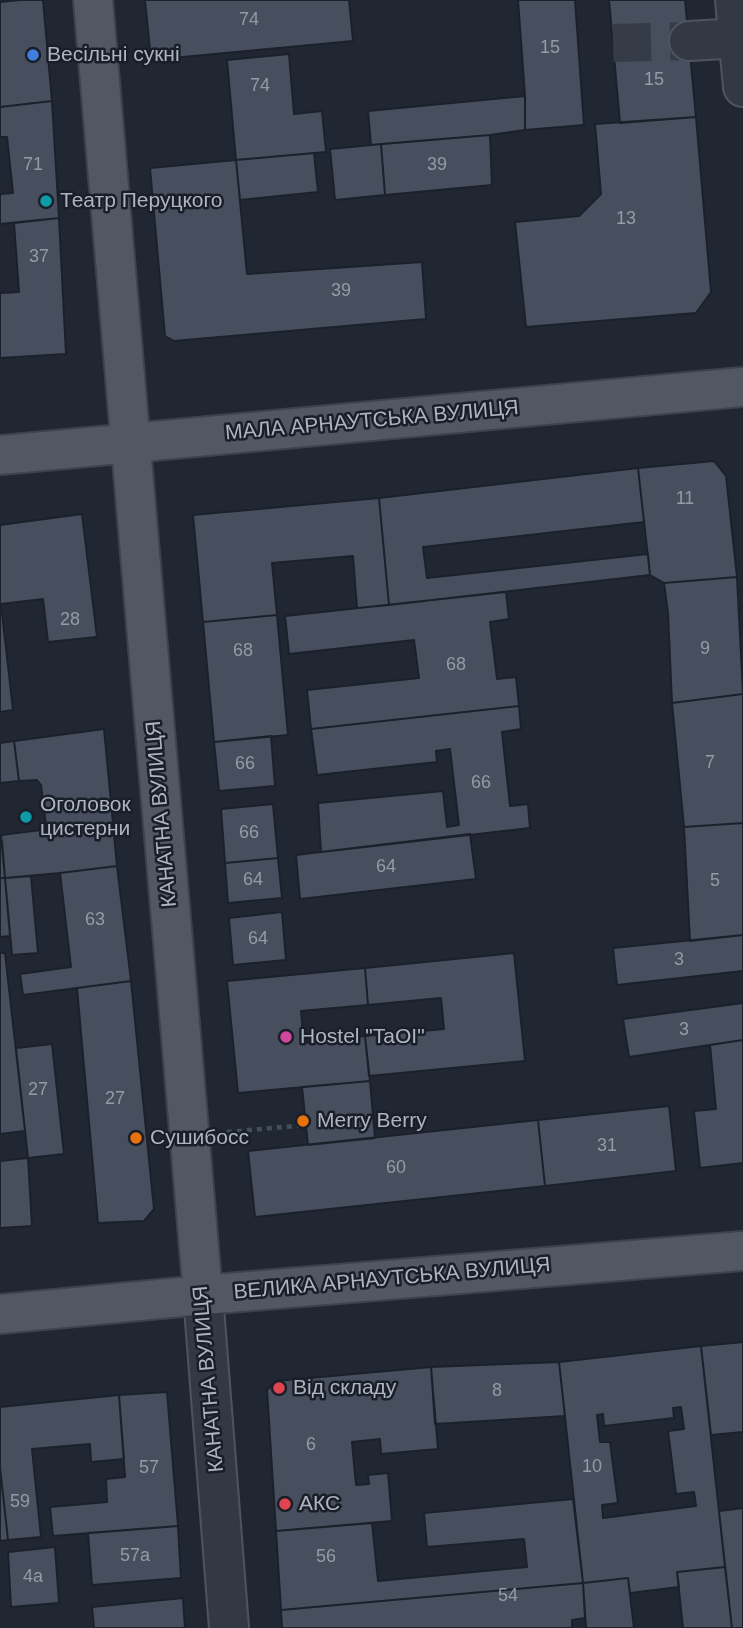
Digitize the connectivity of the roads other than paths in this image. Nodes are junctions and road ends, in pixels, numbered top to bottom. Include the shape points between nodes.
1 (93, 0) edge
2 (689, 41) tunnel mouth
3 (740, 42) edge
4 (743, 387) edge
5 (130, 443) junction
6 (0, 455) edge
7 (743, 1251) edge
8 (202, 1295) junction
9 (0, 1314) edge
10 (229, 1628) edge

1 - 5 main road, КАНАТНА ВУЛИЦЯ
2 - 3 street
4 - 5 main road, МАЛА АРНАУТСЬКА ВУЛИЦЯ
5 - 6 main road, МАЛА АРНАУТСЬКА ВУЛИЦЯ
5 - 8 main road, КАНАТНА ВУЛИЦЯ
7 - 8 main road, ВЕЛИКА АРНАУТСЬКА ВУЛИЦЯ
8 - 9 main road, ВЕЛИКА АРНАУТСЬКА ВУЛИЦЯ
8 - 10 street, КАНАТНА ВУЛИЦЯ

